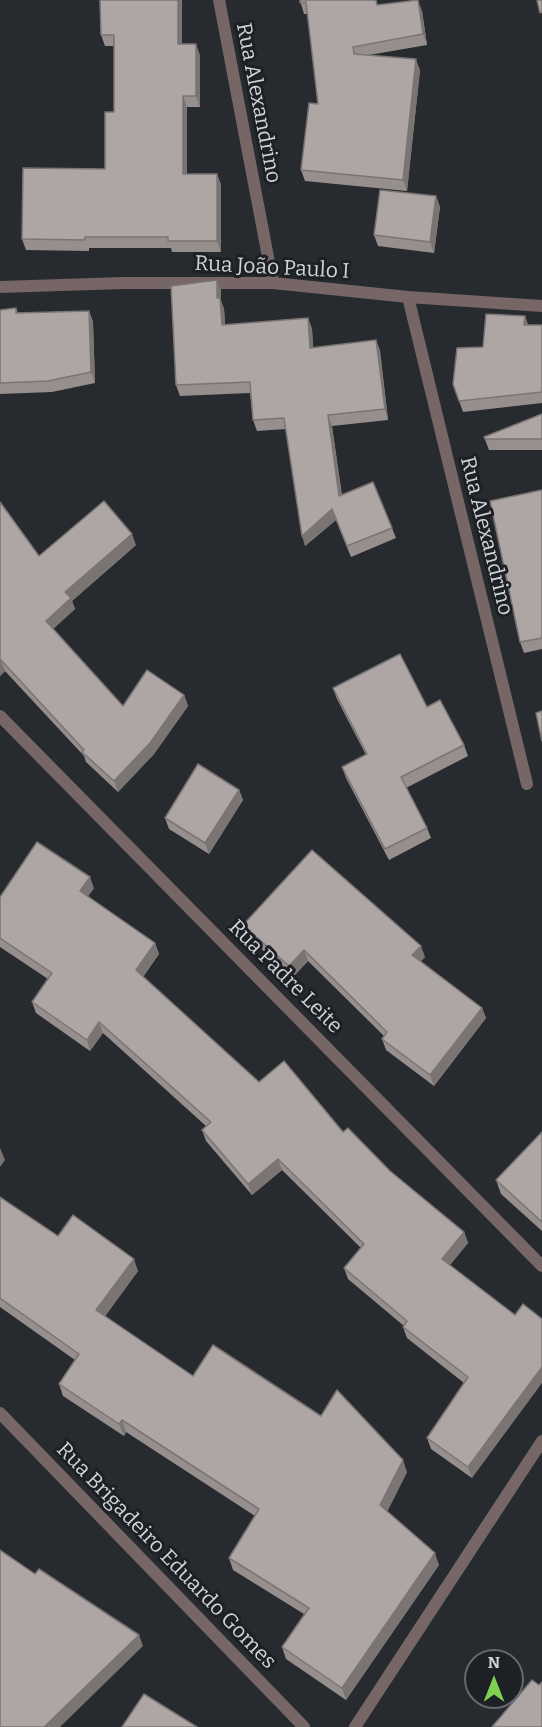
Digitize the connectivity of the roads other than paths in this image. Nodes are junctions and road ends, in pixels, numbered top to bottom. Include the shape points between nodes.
1 (219, 0) edge
2 (273, 283) junction
3 (0, 287) edge
4 (408, 297) junction
5 (542, 306) edge
6 (0, 716) edge
7 (527, 784) dead end
8 (542, 1266) edge
9 (0, 1413) edge
10 (542, 1442) edge
11 (304, 1727) edge
12 (355, 1727) edge

1 - 2 street, Rua Alexandrino
2 - 3 street, Rua João Paulo I
2 - 4 street, Rua João Paulo I
4 - 5 street, Rua João Paulo I
4 - 7 street, Rua Alexandrino
6 - 8 street, Rua Padre Leite
9 - 11 street, Rua Brigadeiro Eduardo Gomes
10 - 12 street

